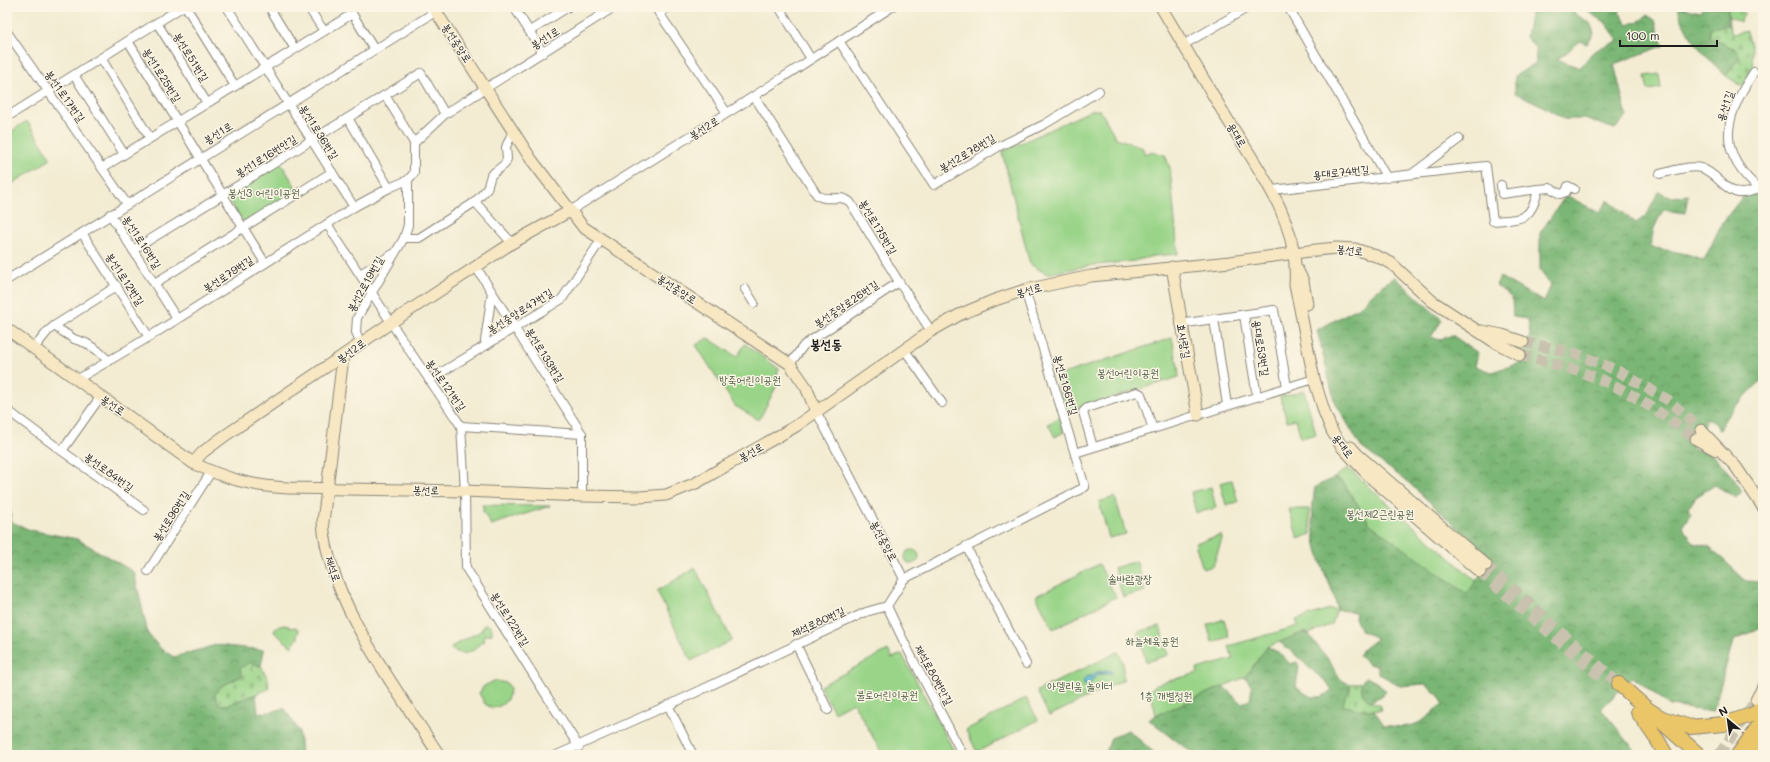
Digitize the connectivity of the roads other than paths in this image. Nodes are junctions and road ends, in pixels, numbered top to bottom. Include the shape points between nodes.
1 (182, 7) edge
2 (186, 7) edge
3 (227, 7) edge
4 (269, 7) edge
5 (308, 7) edge
6 (514, 7) edge
7 (568, 7) edge
8 (614, 7) edge
9 (669, 7) edge
10 (779, 7) edge
11 (892, 7) edge
12 (1162, 7) edge
13 (1249, 7) edge
14 (1288, 7) edge
15 (437, 8) edge
16 (350, 10) edge
17 (657, 10) edge
18 (157, 23) junction
19 (324, 31) junction
20 (530, 31) junction
21 (8, 36) edge
22 (128, 41) junction
23 (839, 41) junction
24 (1183, 45) junction
25 (295, 49) junction
26 (374, 49) junction
27 (543, 53) junction
28 (101, 58) junction
29 (811, 59) junction
30 (265, 67) junction
31 (1754, 72) dead end
32 (74, 75) junction
33 (235, 86) junction
34 (486, 88) junction
35 (48, 91) junction
36 (1099, 91) dead end
37 (385, 95) junction
38 (754, 96) junction
39 (207, 103) junction
40 (288, 103) junction
41 (727, 113) junction
42 (445, 114) junction
43 (7, 117) edge
44 (348, 118) junction
45 (178, 121) junction
46 (513, 131) junction
47 (148, 139) junction
48 (1459, 139) dead end
49 (312, 140) junction
50 (414, 143) junction
51 (124, 154) junction
52 (200, 158) junction
53 (102, 168) junction
54 (332, 172) junction
55 (1660, 174) dead end
56 (1411, 175) junction
57 (1387, 178) junction
58 (408, 180) junction
59 (1501, 185) dead end
60 (389, 188) junction
61 (1538, 189) junction
62 (1574, 189) dead end
63 (1272, 190) junction
64 (1761, 190) edge
65 (223, 195) junction
66 (475, 202) junction
67 (127, 204) junction
68 (354, 207) junction
69 (570, 211) junction
70 (110, 214) junction
71 (327, 224) junction
72 (244, 228) junction
73 (82, 233) junction
74 (404, 238) junction
75 (601, 240) junction
76 (512, 243) junction
77 (133, 250) junction
78 (1294, 253) junction
79 (394, 254) junction
80 (265, 263) junction
81 (476, 267) junction
82 (1172, 267) junction
83 (1296, 268) junction
84 (360, 274) junction
85 (7, 280) edge
86 (899, 282) junction
87 (155, 283) junction
88 (116, 286) junction
89 (745, 289) dead end
90 (1025, 290) junction
91 (492, 292) junction
92 (372, 293) junction
93 (754, 303) dead end
94 (1244, 315) junction
95 (177, 319) junction
96 (1214, 319) junction
97 (392, 322) junction
98 (1180, 324) junction
99 (54, 326) junction
100 (7, 328) edge
101 (515, 328) junction
102 (1478, 330) junction
103 (931, 331) junction
104 (149, 337) junction
105 (1523, 342) tunnel mouth
106 (360, 343) junction
107 (487, 345) junction
108 (34, 348) junction
109 (904, 349) junction
110 (1520, 355) tunnel mouth
111 (343, 357) junction
112 (109, 361) junction
113 (790, 364) junction
114 (78, 379) junction
115 (1314, 379) junction
116 (429, 380) junction
117 (1287, 387) junction
118 (101, 396) junction
119 (1257, 396) junction
120 (942, 403) dead end
121 (1227, 405) junction
122 (7, 410) edge
123 (816, 411) junction
124 (1198, 415) junction
125 (461, 426) junction
126 (1153, 429) junction
127 (582, 434) junction
128 (1698, 434) tunnel mouth
129 (1093, 447) junction
130 (62, 451) junction
131 (1075, 453) junction
132 (193, 463) junction
133 (211, 472) junction
134 (326, 489) junction
135 (465, 491) junction
136 (582, 496) junction
137 (1763, 507) edge
138 (144, 510) dead end
139 (966, 546) junction
140 (148, 571) dead end
141 (904, 579) junction
142 (887, 606) junction
143 (796, 644) junction
144 (1026, 664) dead end
145 (1617, 687) tunnel mouth
146 (1763, 687) edge
147 (1760, 704) edge
148 (668, 706) junction
149 (828, 710) dead end
150 (1641, 710) junction
151 (1763, 720) edge
152 (1763, 742) edge
153 (579, 747) junction
154 (1690, 753) edge
155 (438, 755) edge
156 (558, 755) edge
157 (693, 755) edge
158 (964, 755) edge
159 (1666, 755) edge
160 (1738, 755) edge
161 (1754, 755) edge

1 - 18 street
2 - 33 street, 봉선로51번길
3 - 30 street, 봉선1로36번길
4 - 25 street
5 - 19 street
6 - 20 street
7 - 20 street
8 - 27 street, 봉선1로
9 - 17 street
10 - 29 street
11 - 23 street, 봉선2로
12 - 24 street, 용대로
13 - 24 street
14 - 57 street
15 - 26 street, 봉선1로
15 - 34 street, 봉선중앙로
16 - 19 street
16 - 26 street
17 - 41 street
18 - 22 street
18 - 39 street, 봉선로51번길
19 - 25 street
20 - 27 street
21 - 35 street, 봉선1로17번길
22 - 28 street
22 - 45 street, 봉선1로25번길
23 - 29 street, 봉선2로
23 - 36 street, 봉선2로78번길 via 934,185
24 - 63 street, 용대로
25 - 30 street
26 - 40 street, 봉선1로
27 - 34 street, 봉선1로
28 - 32 street
28 - 47 street
29 - 38 street, 봉선2로
30 - 33 street
30 - 40 street, 봉선1로36번길
31 - 64 street, 용산1길 via 1742,89 1732,114 1728,136 1736,163 1744,175
32 - 35 street
32 - 51 street
33 - 39 street
34 - 42 street, 봉선1로
34 - 46 street, 봉선중앙로
35 - 43 street
35 - 53 street, 봉선1로17번길
37 - 42 street, 봉선1로16번안길 via 421,73
37 - 44 street, 봉선1로16번안길
37 - 50 street
38 - 41 street, 봉선2로
38 - 86 street, 봉선로175번길 via 815,192 822,198 844,198 850,202
39 - 45 street
40 - 49 street, 봉선1로36번길
40 - 52 street, 봉선1로
41 - 69 street, 봉선2로
42 - 50 street, 봉선1로
44 - 49 street, 봉선1로16번안길
44 - 60 street
45 - 47 street
45 - 52 street, 봉선1로25번길
46 - 66 street via 506,147 505,164 491,175 487,190
46 - 69 street, 봉선중앙로
47 - 51 street
48 - 56 street
49 - 54 street, 봉선1로36번길
49 - 65 street, 봉선1로16번안길
50 - 58 street, 봉선2로19번길 via 414,173
51 - 53 street
52 - 65 street, 봉선1로25번길
52 - 67 street, 봉선1로
53 - 67 street, 봉선1로17번길
54 - 68 street, 봉선1로36번길
54 - 72 street, 봉선1로36번길
55 - 64 street, 용산1길 via 1677,169 1698,168 1736,192 1750,193
56 - 57 street, 용대로74번길
56 - 61 street, 용대로74번길 via 1486,166 1493,221 1521,219 1531,211
57 - 63 street, 용대로74번길
58 - 60 street, 봉선로79번길
58 - 74 street, 봉선2로19번길 via 408,225
59 - 61 street via 1502,194
60 - 68 street, 봉선로79번길
61 - 62 street via 1550,188 1560,194 1566,192 1568,186
63 - 78 street, 용대로 via 1287,222
65 - 72 street, 봉선1로25번길
65 - 77 street, 봉선1로16번안길
66 - 74 street via 419,238
66 - 76 street
67 - 70 street, 봉선1로
68 - 71 street, 봉선로79번길
69 - 75 street, 봉선중앙로 via 583,227
69 - 76 street, 봉선2로
70 - 73 street, 봉선1로
70 - 77 street, 봉선1로16번길
71 - 80 street, 봉선로79번길
71 - 84 street, 봉선로121번길
72 - 80 street, 봉선1로25번길
72 - 87 street, 봉선1로16번길
73 - 85 street, 봉선1로
73 - 88 street, 봉선1로12번길
74 - 79 street, 봉선2로19번길
75 - 101 street, 봉선중앙로47번길 via 562,298
75 - 113 street, 봉선중앙로
76 - 81 street, 봉선2로
77 - 87 street, 봉선1로16번길
78 - 82 street, 봉선로
78 - 83 street, 용대로
78 - 102 street, 봉선로 via 1355,248 1376,256 1392,263 1432,301
79 - 84 street
79 - 92 street, 봉선2로19번길
80 - 95 street, 봉선로79번길
81 - 91 street, 봉선로133번길
81 - 97 street, 봉선2로
82 - 90 street, 봉선로 via 1091,276
82 - 98 street, 효사랑길
83 - 115 street, 용대로 via 1295,284
83 - 115 street, 용대로 via 1303,281 1322,386 1338,427 1358,455 1483,568 1412,514 1354,461 1332,431
84 - 92 street, 봉선로121번길
86 - 103 street, 봉선로175번길
86 - 113 street, 봉선중앙로26번길 via 804,345
87 - 95 street, 봉선1로16번길
88 - 99 street
88 - 104 street, 봉선1로12번길
89 - 93 street
90 - 103 street, 봉선로 via 976,308
90 - 131 street, 봉선로186번길
91 - 101 street, 봉선로133번길
91 - 107 street via 485,341
92 - 97 street, 봉선로121번길
92 - 106 street, 봉선2로19번길 via 357,318 356,332
94 - 96 street
94 - 117 street, 용대로53번길 via 1274,310
94 - 119 street, 용대로53번길
95 - 104 street, 봉선로79번길
96 - 98 street
96 - 121 street
97 - 106 street, 봉선2로
97 - 116 street, 봉선로121번길
98 - 124 street, 효사랑길
99 - 108 street
99 - 112 street via 74,339 86,343
100 - 108 street, 봉선로
101 - 107 street, 봉선중앙로47번길
101 - 127 street, 봉선로133번길
102 - 105 street
102 - 110 street, 봉선로
103 - 109 street, 봉선로
104 - 112 street, 봉선로79번길
106 - 111 street, 봉선2로
107 - 116 street, 봉선중앙로47번길
108 - 114 street, 봉선로
109 - 120 street
109 - 123 street, 봉선로
111 - 132 street, 봉선2로 via 223,437
111 - 134 street, 제석로
112 - 114 street, 봉선로79번길
113 - 123 street, 봉선중앙로 via 806,387
114 - 118 street, 봉선로
115 - 117 street, 용대로53번길
116 - 125 street, 봉선로121번길
117 - 119 street, 용대로53번길
118 - 130 street
118 - 132 street, 봉선로
119 - 121 street, 용대로53번길
121 - 124 street, 용대로53번길
122 - 130 street, 봉선로84번길
123 - 136 street, 봉선로 via 771,441 680,490 658,496
123 - 141 street, 봉선중앙로
124 - 126 street, 용대로53번길
125 - 127 street
125 - 135 street, 봉선로121번길
126 - 129 street, 용대로53번길
126 - 129 street via 1141,394 1137,392 1087,408 1083,412
127 - 136 street
128 - 137 street via 1736,467
129 - 131 street, 용대로53번길
130 - 138 street, 봉선로84번길
131 - 139 street, 봉선로186번길 via 1085,487
132 - 133 street, 봉선로
133 - 134 street, 봉선로 via 262,487
133 - 140 street, 봉선로96번길
134 - 135 street, 봉선로
134 - 155 street, 제석로 via 324,539 347,605 384,670
135 - 136 street, 봉선로
135 - 153 street, 봉선로122번길 via 466,568
139 - 141 street
139 - 144 street
141 - 142 street
142 - 143 street, 제석로80번길 via 866,612
142 - 158 street, 제석로80번안길
143 - 148 street, 제석로80번길
143 - 149 street
145 - 150 highway
146 - 147 street
147 - 150 highway via 1754,714 1724,724 1690,727
148 - 153 street, 제석로80번길
148 - 157 street
150 - 154 highway
150 - 159 highway
151 - 160 highway
152 - 161 highway
153 - 156 street, 제석로80번길

